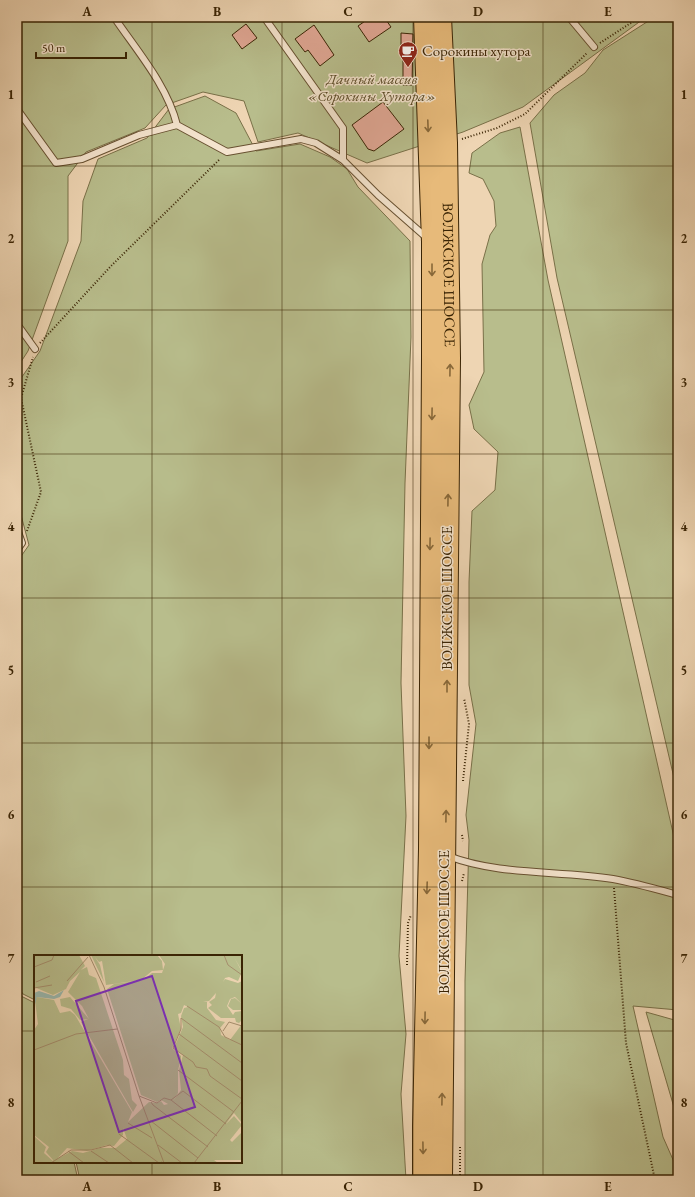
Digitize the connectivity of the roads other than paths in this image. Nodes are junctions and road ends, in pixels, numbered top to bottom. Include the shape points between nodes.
1 (114, 17) edge
2 (264, 17) edge
3 (424, 17) edge
4 (441, 17) edge
5 (569, 17) edge
6 (594, 47) road end
7 (17, 109) edge
8 (176, 125) junction
9 (342, 160) junction
10 (432, 242) junction
11 (17, 324) edge
12 (35, 349) road end
13 (17, 529) edge
14 (17, 550) edge
15 (444, 855) junction
16 (678, 895) edge
17 (423, 1180) edge
18 (442, 1180) edge

1 - 8 lane via 166,93
2 - 9 lane via 343,128
3 -> 10 main road, ВОЛЖСКОЕ ШОССЕ
15 -> 4 main road, ВОЛЖСКОЕ ШОССЕ via 450,358 447,143
5 - 6 lane
7 - 8 lane via 56,163 82,159 139,135
8 - 9 lane via 227,152 301,138 316,143
9 - 10 lane
10 -> 17 main road, ВОЛЖСКОЕ ШОССЕ via 429,849
11 - 12 lane
13 - 14 lane via 22,543
15 - 16 lane via 462,862 514,872 613,879
18 -> 15 main road, ВОЛЖСКОЕ ШОССЕ

